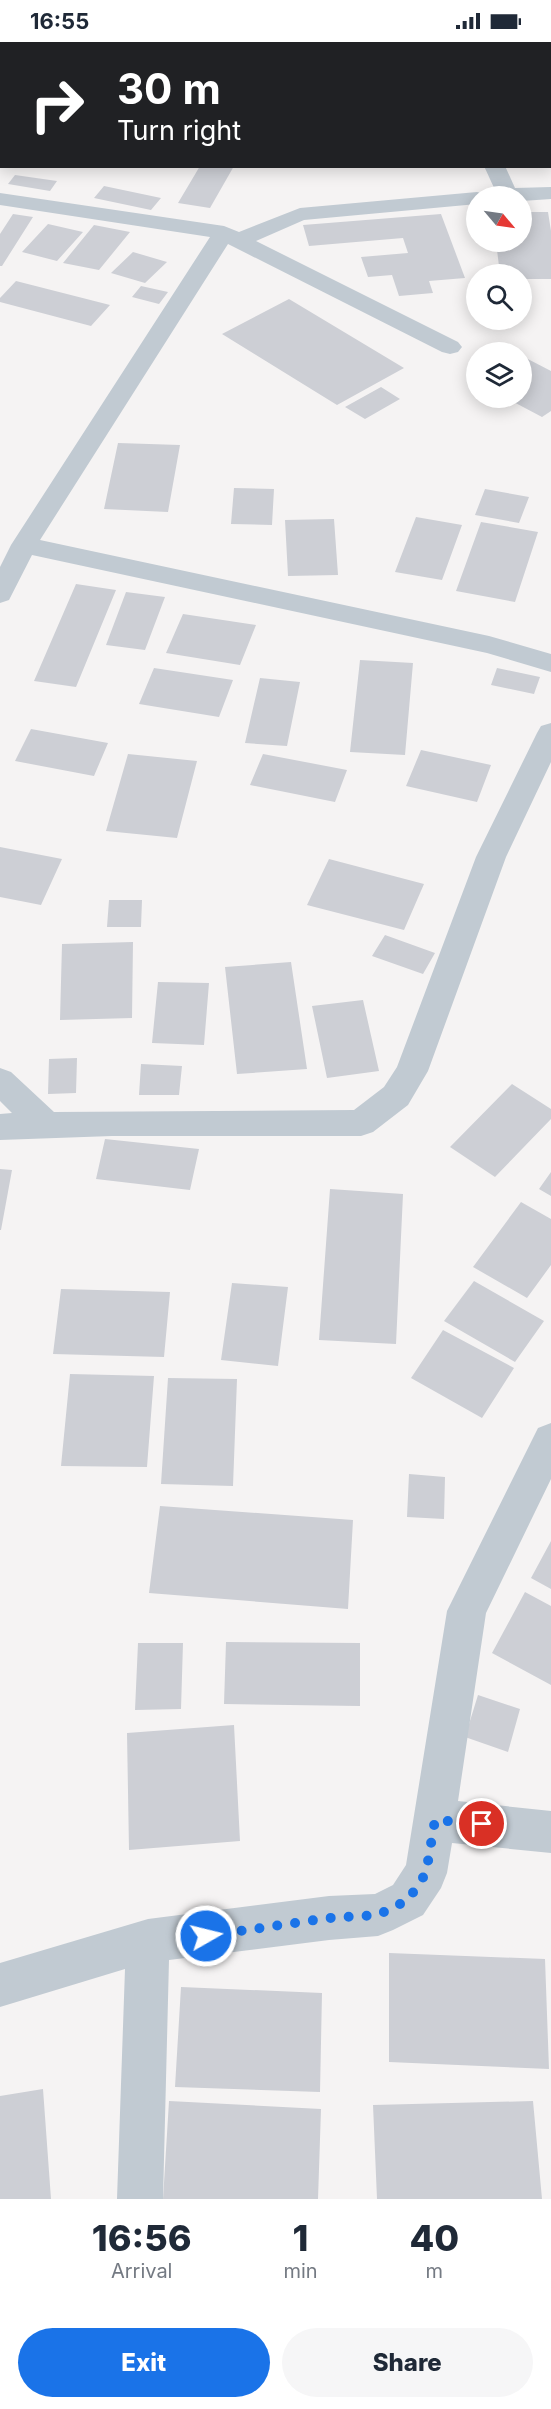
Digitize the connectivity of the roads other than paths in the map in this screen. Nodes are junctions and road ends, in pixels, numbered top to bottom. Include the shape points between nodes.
1 (494, 168) edge
2 (499, 186) edge
3 (551, 193) edge
4 (532, 194) edge
5 (0, 199) edge
6 (466, 199) edge
7 (232, 236) junction
8 (450, 347) dead end
9 (24, 545) junction
10 (0, 594) edge
11 (551, 663) edge
12 (551, 733) edge
13 (0, 1081) edge
14 (46, 1125) junction
15 (0, 1128) edge
16 (551, 1440) edge
17 (435, 1820) junction
18 (551, 1832) edge
19 (148, 1941) junction
20 (0, 1985) edge
21 (140, 2199) edge

1 - 2 street
3 - 4 street
5 - 7 street
6 - 7 street via 300,214
7 - 8 street
7 - 9 street
9 - 10 street
9 - 11 street via 489,645
12 - 14 street via 490,857 412,1071 396,1096 361,1123
13 - 14 street
14 - 15 street
16 - 17 street via 467,1611
17 - 18 street
17 - 19 street via 426,1873 408,1900 378,1915
19 - 20 street
19 - 21 street

